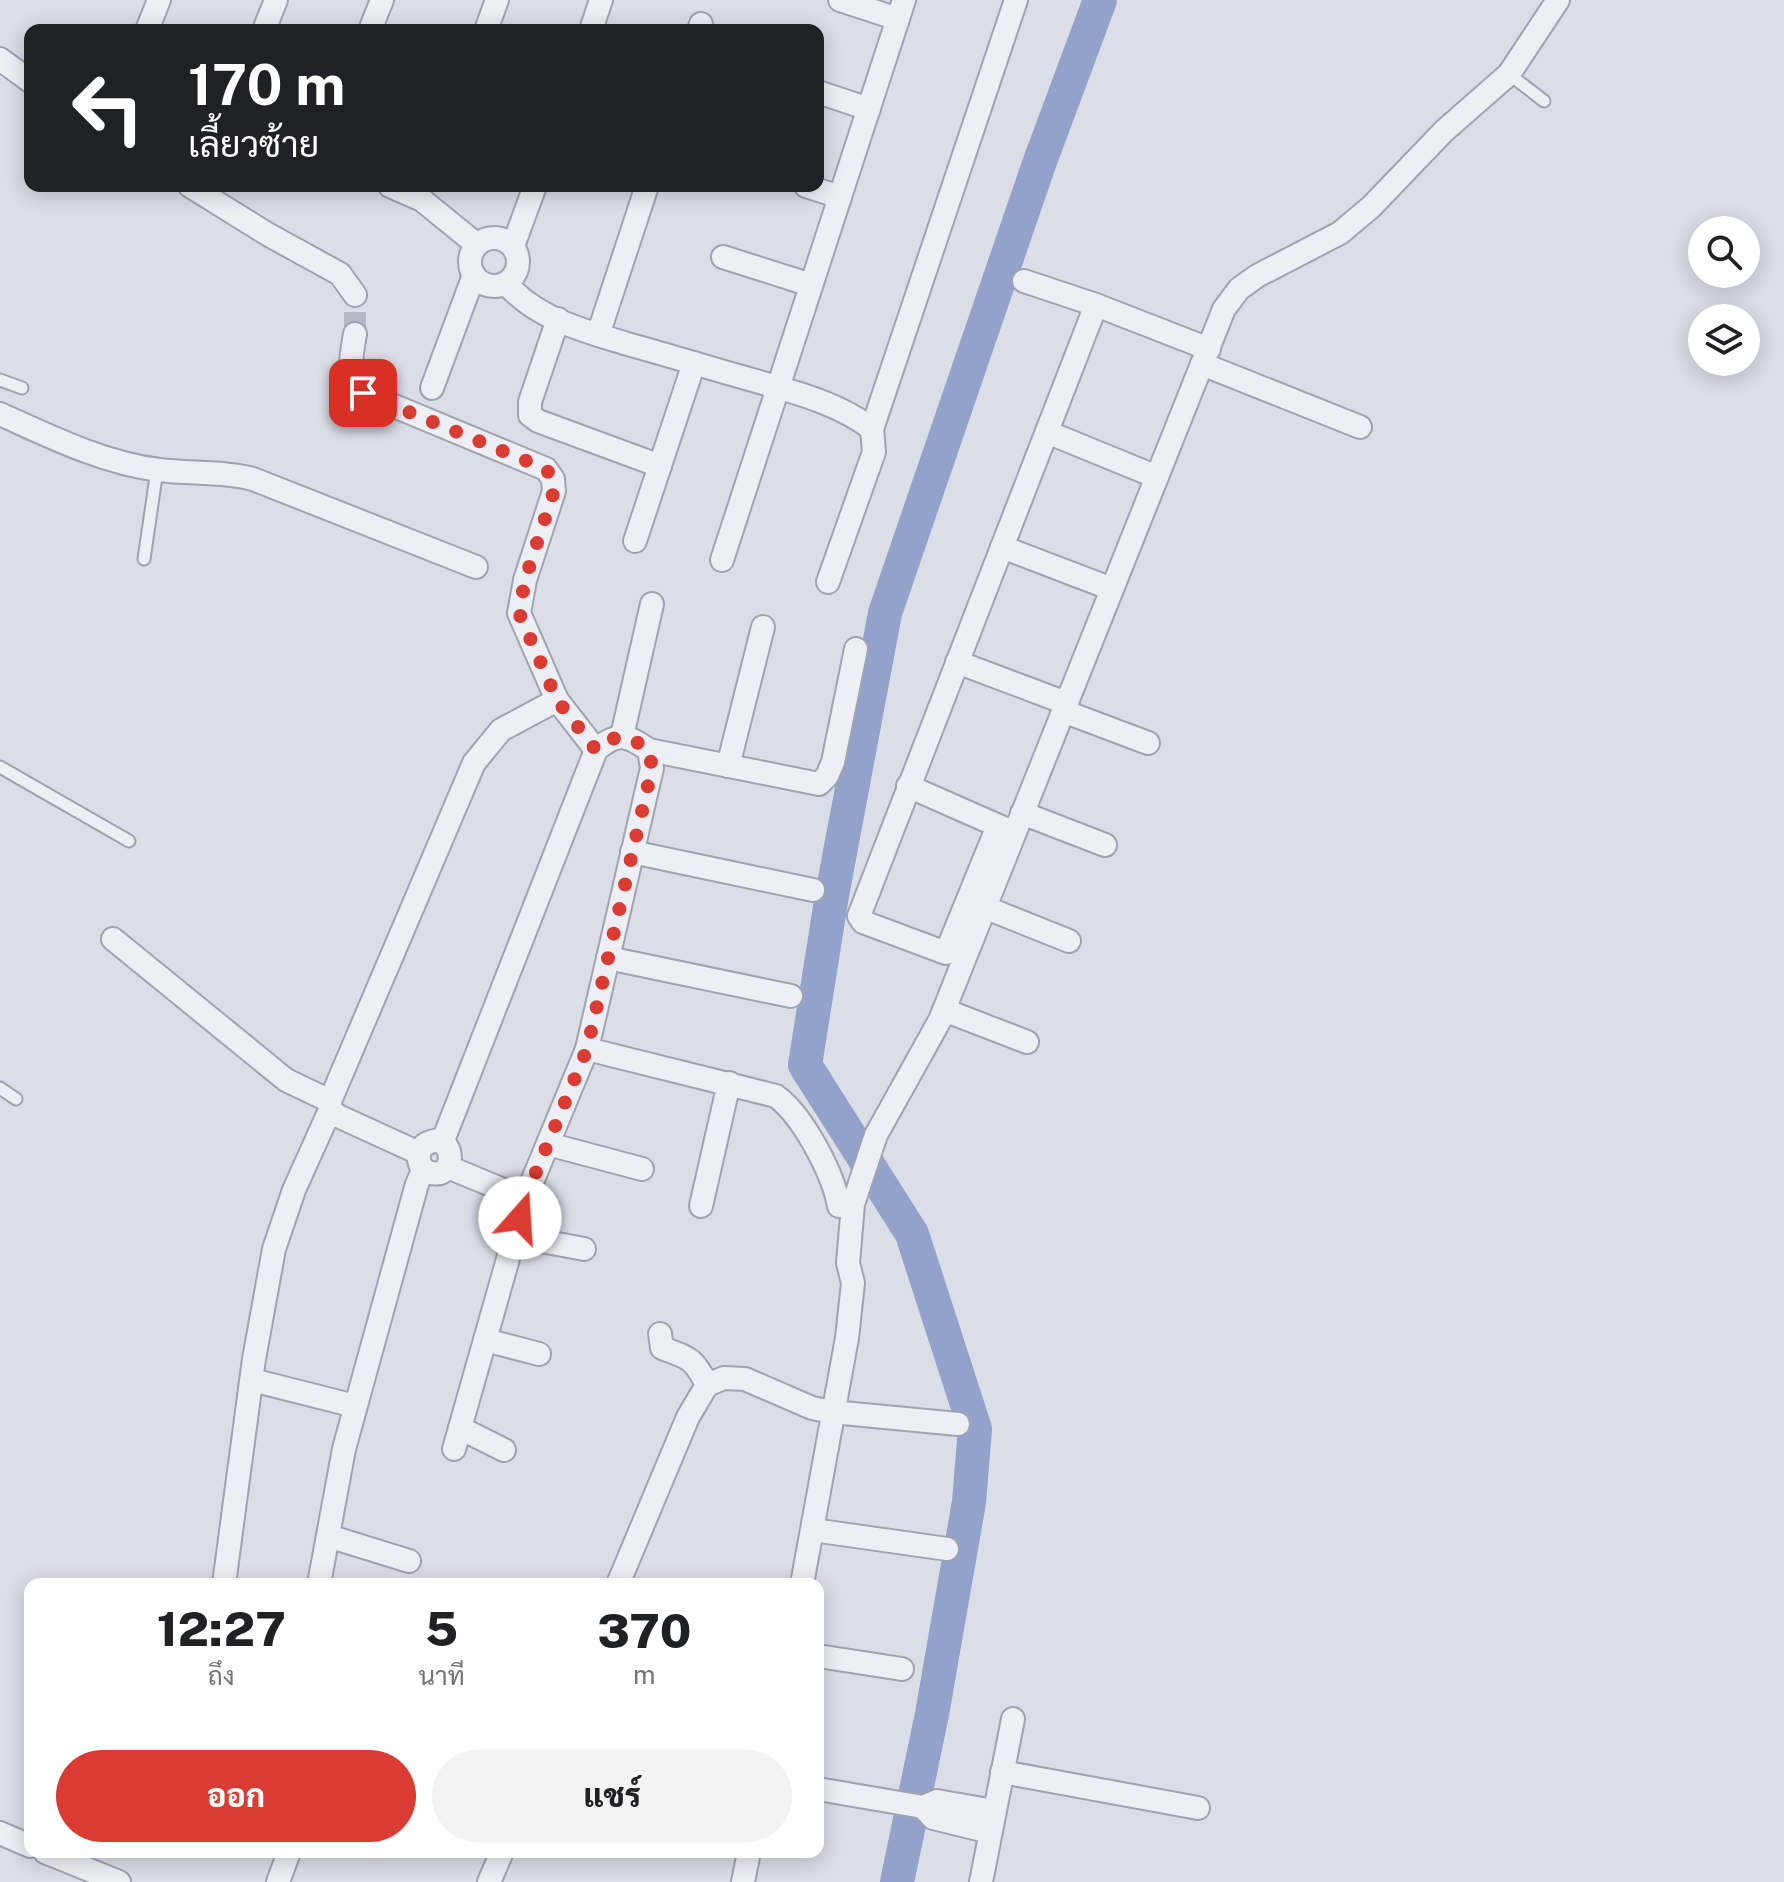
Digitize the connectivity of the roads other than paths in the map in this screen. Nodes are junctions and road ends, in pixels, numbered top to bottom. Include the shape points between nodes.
1 (159, 0) edge
2 (276, 0) edge
3 (382, 0) edge
4 (497, 0) edge
5 (601, 0) edge
6 (840, 0) edge
7 (1016, 0) edge
8 (1558, 0) edge
9 (901, 9) edge
10 (149, 24) edge
11 (266, 24) edge
12 (372, 24) edge
13 (488, 24) edge
14 (593, 24) edge
15 (0, 59) edge
16 (1509, 74) junction
17 (24, 77) edge
18 (824, 94) edge
19 (1544, 101) dead end
20 (869, 109) junction
21 (200, 192) edge
22 (533, 192) edge
23 (645, 192) edge
24 (824, 192) edge
25 (425, 193) edge
26 (840, 197) junction
27 (476, 244) junction
28 (513, 246) junction
29 (723, 257) dead end
30 (474, 275) junction
31 (1024, 281) dead end
32 (506, 283) junction
33 (811, 285) junction
34 (355, 295) tunnel mouth
35 (1096, 305) junction
36 (558, 319) junction
37 (355, 334) tunnel mouth
38 (598, 335) junction
39 (1206, 357) junction
40 (694, 363) junction
41 (0, 380) edge
42 (777, 387) junction
43 (22, 388) dead end
44 (432, 388) dead end
45 (0, 414) edge
46 (1360, 427) dead end
47 (872, 429) junction
48 (1047, 432) junction
49 (660, 466) junction
50 (157, 470) junction
51 (1157, 477) junction
52 (635, 541) dead end
53 (1002, 547) junction
54 (144, 559) dead end
55 (722, 560) dead end
56 (476, 567) dead end
57 (828, 582) dead end
58 (1112, 589) junction
59 (652, 604) dead end
60 (763, 627) dead end
61 (856, 649) dead end
62 (957, 662) junction
63 (557, 700) junction
64 (1065, 707) junction
65 (622, 736) junction
66 (1148, 743) dead end
67 (596, 750) junction
68 (649, 750) junction
69 (728, 766) junction
70 (0, 767) edge
71 (908, 786) junction
72 (1011, 824) junction
73 (129, 841) dead end
74 (1105, 845) dead end
75 (632, 852) junction
76 (813, 890) dead end
77 (984, 907) junction
78 (113, 939) dead end
79 (1069, 941) dead end
80 (608, 958) junction
81 (791, 996) dead end
82 (944, 1010) junction
83 (1027, 1042) dead end
84 (587, 1049) junction
85 (729, 1083) junction
86 (0, 1088) edge
87 (16, 1099) dead end
88 (330, 1106) junction
89 (442, 1143) junction
90 (548, 1144) junction
91 (421, 1161) junction
92 (448, 1167) junction
93 (642, 1169) dead end
94 (525, 1199) junction
95 (846, 1205) junction
96 (701, 1206) dead end
97 (515, 1236) junction
98 (584, 1249) dead end
99 (660, 1334) dead end
100 (485, 1340) junction
101 (539, 1354) dead end
102 (252, 1380) junction
103 (707, 1385) junction
104 (355, 1406) junction
105 (832, 1412) junction
106 (958, 1424) dead end
107 (504, 1450) dead end
108 (813, 1530) junction
109 (328, 1536) junction
110 (947, 1549) dead end
111 (409, 1561) dead end
112 (225, 1578) edge
113 (320, 1578) edge
114 (621, 1578) edge
115 (803, 1578) edge
116 (824, 1657) edge
117 (902, 1669) dead end
118 (1013, 1719) dead end
119 (1002, 1772) junction
120 (824, 1790) edge
121 (1198, 1808) dead end
122 (992, 1822) junction
123 (0, 1833) edge
124 (24, 1843) edge
125 (55, 1858) edge
126 (287, 1858) edge
127 (499, 1858) edge
128 (748, 1858) edge
129 (82, 1875) edge
130 (119, 1882) edge
131 (278, 1882) edge
132 (489, 1882) edge
133 (743, 1882) edge
134 (981, 1882) edge

1 - 10 street
2 - 11 street
3 - 12 street
4 - 13 street
5 - 14 street
6 - 9 street
7 - 47 street
8 - 16 street
9 - 20 street
15 - 17 street
16 - 19 lane
16 - 39 street via 1340,233 1239,289 1224,309
18 - 20 street
20 - 26 street
21 - 34 street via 340,274
22 - 28 street
23 - 38 street
24 - 26 street
25 - 27 street
26 - 33 street
27 - 28 street via 488,237
27 - 30 street via 469,257
28 - 32 street via 519,259 516,273
29 - 33 street
30 - 32 street via 492,287
30 - 44 street
31 - 35 street
32 - 36 street via 536,310
33 - 42 street
35 - 39 street
35 - 48 street
36 - 38 street
36 - 49 street via 530,415
37 - 63 street via 349,372 363,393 546,469 553,479 548,516 519,613
38 - 40 street
39 - 46 street
39 - 51 street
40 - 42 street
40 - 49 street
41 - 43 lane
42 - 47 street via 853,415
42 - 55 street
45 - 50 street via 75,448
47 - 57 street via 874,452
48 - 51 street
48 - 53 street
49 - 52 street
50 - 54 lane
50 - 56 street via 253,479
51 - 58 street
53 - 58 street
53 - 62 street
58 - 64 street
59 - 65 street
60 - 69 street
61 - 69 street via 833,762 819,784
62 - 64 street
62 - 71 street
63 - 67 street
63 - 88 street via 501,730 474,763
64 - 66 street
64 - 72 street
65 - 67 street
65 - 68 street
67 - 89 street
68 - 69 street
68 - 75 street via 652,768
70 - 73 lane
71 - 72 street
71 - 72 street via 859,916 946,953
72 - 74 street
72 - 77 street
75 - 76 street
75 - 80 street
77 - 79 street
77 - 82 street
78 - 88 street via 286,1080
80 - 81 street
80 - 84 street
82 - 83 street
82 - 95 street via 876,1135
84 - 85 street
84 - 90 street
85 - 95 street via 776,1096 788,1105
85 - 96 street
86 - 87 lane
88 - 91 street
88 - 102 street via 274,1249
89 - 91 street via 424,1145
89 - 92 street via 449,1149
90 - 93 street
90 - 94 street
91 - 92 street via 431,1174
91 - 104 street
92 - 94 street
94 - 97 street
95 - 105 street via 853,1283
97 - 98 street
97 - 100 street
99 - 103 street via 662,1348 692,1360
100 - 101 street
100 - 107 street via 457,1439
102 - 104 street
102 - 112 street
103 - 105 street via 724,1378 745,1379
103 - 114 street via 688,1417
104 - 109 street
105 - 106 street
105 - 108 street
108 - 110 street
108 - 115 street
109 - 111 street
109 - 113 street
116 - 117 street
118 - 119 street
119 - 121 street
119 - 122 street
120 - 122 street via 922,1807 937,1801
122 - 134 street
123 - 124 street
125 - 129 street
126 - 131 street
127 - 132 street
128 - 133 street
129 - 130 street

